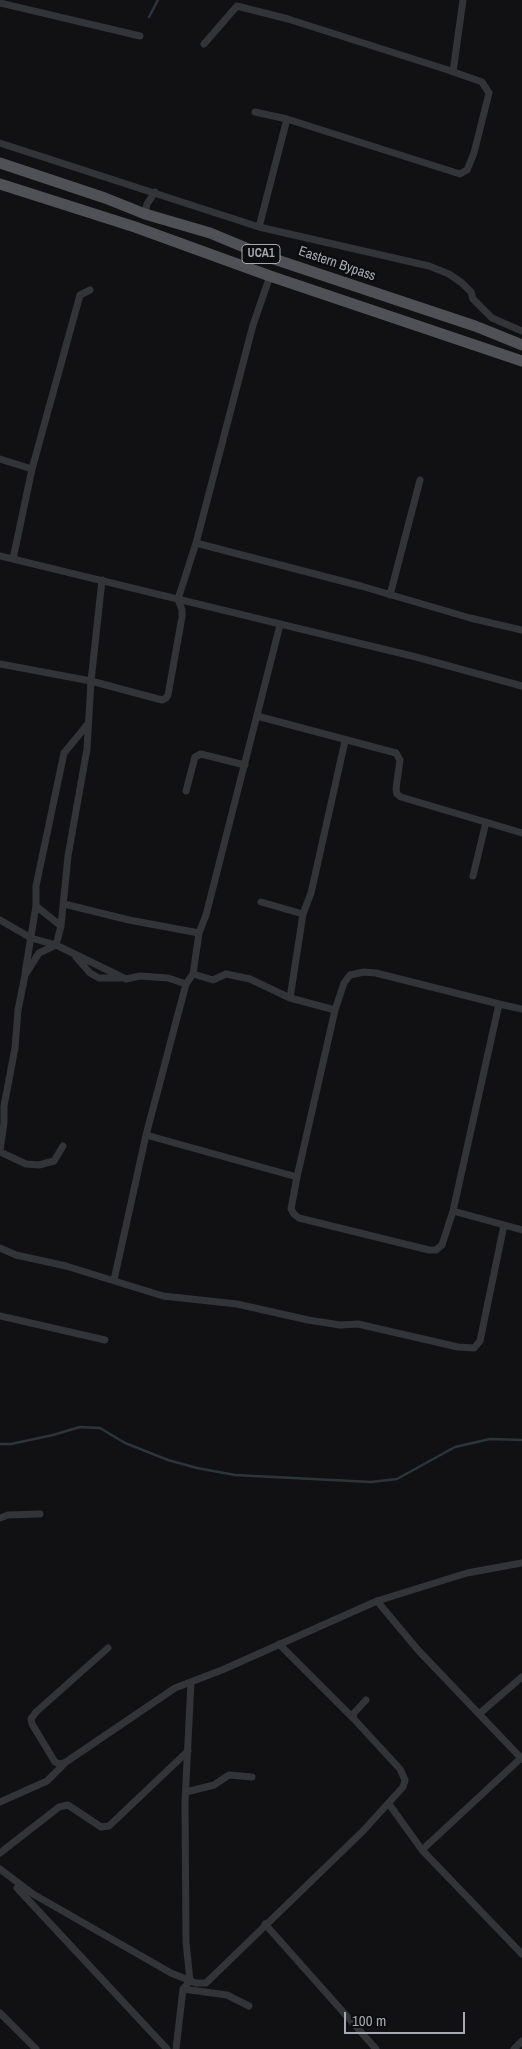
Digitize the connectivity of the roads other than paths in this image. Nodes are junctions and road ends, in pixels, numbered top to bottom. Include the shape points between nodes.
1 (462, 0) edge
2 (0, 3) edge
3 (140, 36) dead end
4 (204, 44) dead end
5 (453, 72) junction
6 (255, 112) dead end
7 (287, 118) junction
8 (0, 143) edge
9 (0, 164) edge
10 (0, 184) edge
11 (154, 192) junction
12 (146, 214) junction
13 (259, 226) junction
14 (302, 268) junction
15 (270, 276) junction
16 (297, 285) junction
17 (90, 290) dead end
18 (522, 331) edge
19 (522, 345) edge
20 (522, 361) edge
21 (0, 459) edge
22 (32, 468) junction
23 (420, 480) dead end
24 (196, 543) junction
25 (0, 556) edge
26 (13, 559) junction
27 (102, 580) junction
28 (390, 595) junction
29 (178, 599) junction
30 (280, 625) junction
31 (522, 630) edge
32 (0, 664) edge
33 (91, 681) junction
34 (522, 686) edge
35 (257, 716) junction
36 (87, 725) junction
37 (345, 741) junction
38 (245, 765) junction
39 (186, 791) dead end
40 (486, 822) junction
41 (522, 833) edge
42 (473, 876) dead end
43 (261, 902) dead end
44 (64, 904) junction
45 (36, 906) junction
46 (303, 914) junction
47 (0, 920) edge
48 (61, 926) junction
49 (199, 932) junction
50 (30, 938) junction
51 (56, 945) junction
52 (193, 974) junction
53 (25, 975) junction
54 (186, 984) junction
55 (290, 998) junction
56 (499, 1004) junction
57 (522, 1009) edge
58 (335, 1010) junction
59 (2, 1105) edge
60 (146, 1135) junction
61 (63, 1146) dead end
62 (0, 1151) edge
63 (297, 1177) junction
64 (453, 1211) junction
65 (504, 1226) junction
66 (522, 1230) edge
67 (0, 1248) edge
68 (114, 1280) junction
69 (0, 1316) edge
70 (105, 1340) dead end
71 (40, 1514) dead end
72 (0, 1518) edge
73 (522, 1562) edge
74 (377, 1601) junction
75 (279, 1644) junction
76 (108, 1648) dead end
77 (522, 1677) edge
78 (191, 1682) junction
79 (366, 1700) dead end
80 (479, 1714) junction
81 (353, 1718) junction
82 (188, 1751) junction
83 (521, 1759) edge
84 (66, 1762) junction
85 (252, 1777) dead end
86 (186, 1792) junction
87 (0, 1802) edge
88 (389, 1804) junction
89 (422, 1850) junction
90 (0, 1853) edge
91 (0, 1869) edge
92 (3, 1877) edge
93 (265, 1924) junction
94 (522, 1954) edge
95 (190, 1981) junction
96 (183, 1989) junction
97 (249, 2006) dead end
98 (0, 2013) edge
99 (522, 2041) edge
100 (36, 2049) edge
101 (167, 2049) edge
102 (176, 2049) edge
103 (376, 2049) edge
104 (514, 2049) edge

1 - 5 street
2 - 3 street
4 - 5 street via 237,6
5 - 7 street via 482,82 489,93 474,153 465,173
6 - 7 street
7 - 13 street
8 - 11 street
9 - 12 main road, Eastern Bypass / UCA1
10 - 15 main road, UCA1 via 135,227
11 - 12 street
11 - 13 street
12 - 14 main road, Eastern Bypass / UCA1 via 210,233
13 - 18 street via 429,266 462,283 492,318
14 - 16 main road
14 - 19 main road, Eastern Bypass / UCA1
15 - 16 main road, UCA1
15 - 24 street via 253,325
16 - 20 main road, UCA1
17 - 22 street via 80,295
21 - 22 street
22 - 26 street
23 - 28 street
24 - 28 street
24 - 29 street
25 - 26 street
26 - 27 street
27 - 29 street
27 - 33 street
28 - 31 street
29 - 30 street
29 - 33 street via 182,617 166,698 162,700
30 - 34 street
30 - 35 street
32 - 33 street
33 - 36 street
35 - 37 street
35 - 38 street
36 - 44 street via 87,749 68,856
36 - 45 street via 64,753 36,886
37 - 40 street via 399,756 396,789 401,797
37 - 46 street via 311,893
38 - 39 street via 201,754 195,757
38 - 49 street
40 - 41 street
40 - 42 street
43 - 46 street
44 - 48 street
44 - 49 street
45 - 48 street
45 - 50 street
46 - 55 street
47 - 50 street
48 - 51 street
49 - 52 street
50 - 51 street
50 - 53 street
51 - 53 street via 40,953
51 - 54 street via 126,978 168,978
52 - 54 street
52 - 55 street via 213,980 226,974 250,979
53 - 59 street via 15,1048
54 - 60 street
55 - 58 street
56 - 57 street
56 - 58 street via 364,972 350,975
56 - 64 street
58 - 63 street
59 - 62 street via 4,1123
60 - 63 street
60 - 68 street
61 - 62 street via 54,1161 39,1165 26,1164
63 - 64 street via 291,1209 299,1218 429,1250 436,1250 442,1245
64 - 65 street
65 - 66 street
65 - 68 street via 480,1341 474,1348 458,1348 358,1324 340,1325 237,1304 163,1296
67 - 68 street
69 - 70 street
71 - 72 street
73 - 74 street via 467,1573
74 - 75 street
74 - 80 street
75 - 78 street
75 - 81 street
76 - 84 street via 31,1719 55,1762
77 - 80 street
78 - 82 street
78 - 84 street via 175,1688
79 - 81 street
80 - 83 street
81 - 88 street via 404,1775 404,1787
82 - 86 street
82 - 90 street via 109,1826 101,1827 68,1805 59,1807
83 - 89 street
84 - 87 street via 47,1782
85 - 86 street via 229,1775 214,1785
86 - 95 street via 186,1942
88 - 89 street
88 - 93 street
89 - 94 street
91 - 92 street
92 - 95 street
92 - 101 street
93 - 95 street via 206,1983
93 - 103 street
95 - 96 street
96 - 97 street via 227,1995
96 - 102 street
98 - 100 street
99 - 104 street

